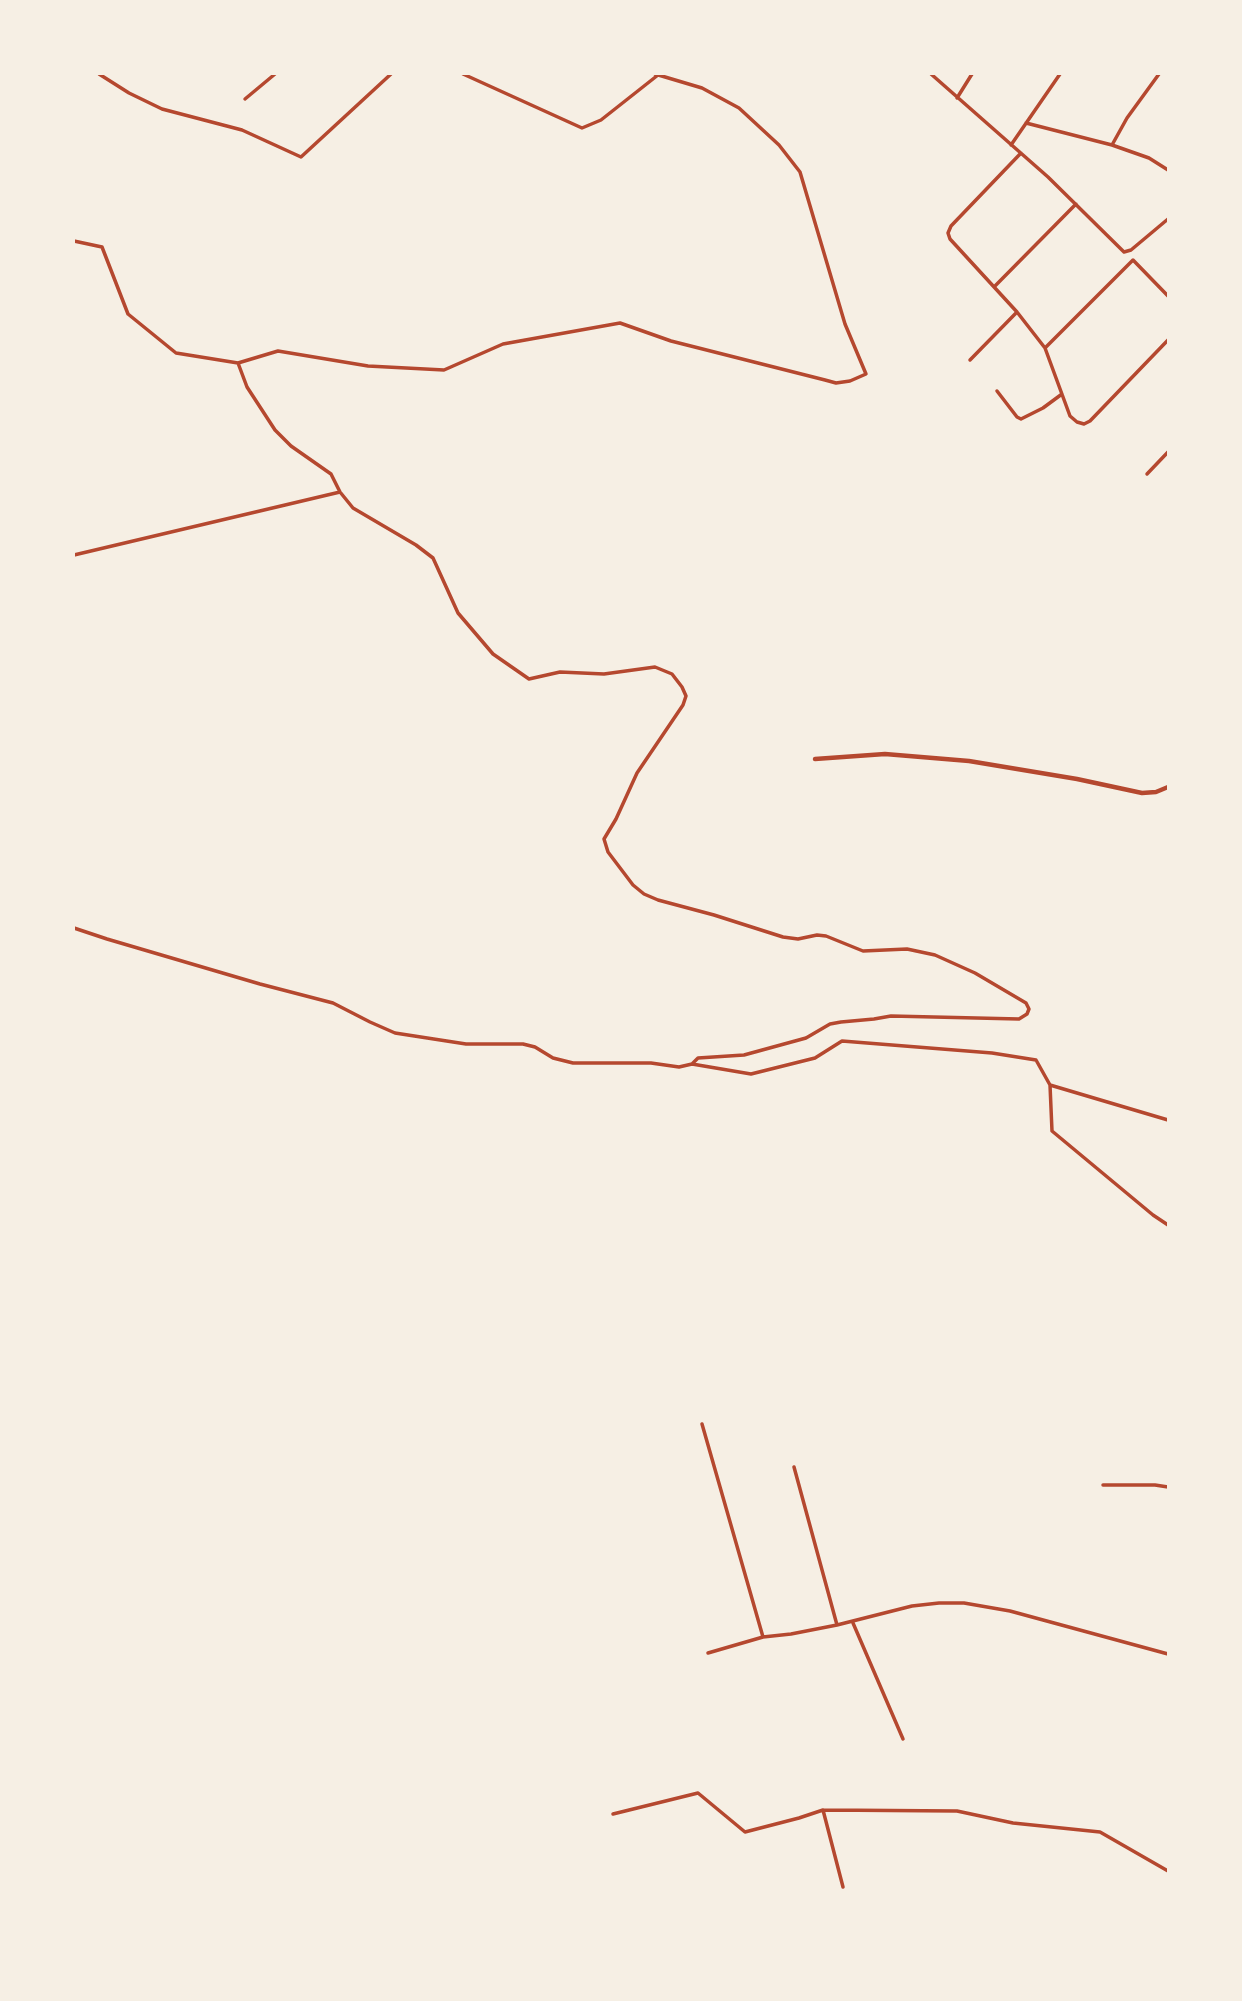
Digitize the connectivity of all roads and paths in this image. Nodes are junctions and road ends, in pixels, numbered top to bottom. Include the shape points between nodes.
1 (99, 74) edge
2 (275, 74) edge
3 (391, 74) edge
4 (463, 74) edge
5 (656, 74) edge
6 (931, 74) edge
7 (972, 74) edge
8 (1060, 74) edge
9 (1159, 74) edge
10 (957, 98) junction
11 (245, 99) dead end
12 (1026, 124) junction
13 (1011, 145) junction
14 (1112, 145) junction
15 (1021, 153) junction
16 (1168, 170) edge
17 (1076, 204) junction
18 (1168, 219) edge
19 (74, 241) edge
20 (1124, 252) junction
21 (1133, 260) junction
22 (994, 287) junction
23 (1168, 296) edge
24 (1017, 312) junction
25 (1168, 340) edge
26 (1045, 348) junction
27 (970, 360) dead end
28 (238, 363) junction
29 (997, 391) dead end
30 (1062, 394) junction
31 (1168, 452) edge
32 (1147, 474) dead end
33 (340, 492) junction
34 (74, 555) edge
35 (815, 759) dead end
36 (1168, 787) edge
37 (74, 928) edge
38 (692, 1064) junction
39 (1050, 1085) junction
40 (1168, 1120) edge
41 (1168, 1225) edge
42 (702, 1424) dead end
43 (794, 1467) dead end
44 (1102, 1485) dead end
45 (1168, 1488) edge
46 (852, 1622) junction
47 (837, 1625) junction
48 (763, 1637) junction
49 (708, 1653) dead end
50 (1168, 1654) edge
51 (904, 1739) dead end
52 (823, 1810) junction
53 (613, 1814) dead end
54 (1168, 1871) edge
55 (843, 1887) dead end

1 - 3 street via 162,109 242,130 301,157
2 - 11 street
4 - 5 street via 582,128 601,120
5 - 28 street via 702,88 739,108 800,172 845,324 866,374 836,383 671,341 620,323 503,344 444,370 368,366 278,351
6 - 10 street
7 - 10 street
8 - 12 street
9 - 14 street
10 - 13 street
12 - 13 street
12 - 14 street
13 - 15 street
14 - 16 street
15 - 17 street
15 - 22 street via 948,230 950,239
17 - 20 street
17 - 22 street
18 - 20 street
19 - 28 street via 102,247 128,314 177,353
20 - 21 street
21 - 23 street
21 - 26 street
22 - 24 street
24 - 26 street
24 - 27 street
25 - 30 street via 1090,421 1084,424 1070,416
26 - 30 street
28 - 33 street via 247,387 275,430 331,474
29 - 30 street via 1021,419
31 - 32 street
33 - 34 street
33 - 38 street via 353,508 433,558 458,612 493,654 529,679 560,672 604,674 655,667 672,674 682,687 683,705 637,773 604,839 608,852 639,889 658,900 783,937 826,936 863,951 907,949 935,955 975,973 1029,1009 1019,1019 891,1016 841,1021 806,1038 744,1055 698,1058
35 - 36 street via 885,754 969,761 1142,793
37 - 38 street via 333,1003 410,1037 466,1044 523,1044 573,1063
38 - 39 street via 751,1074 815,1058 842,1041 1036,1060
39 - 40 street
39 - 41 street via 1052,1131
42 - 48 street
43 - 47 street
44 - 45 street
46 - 47 street
46 - 50 street via 912,1606 964,1603
46 - 51 street
47 - 48 street
48 - 49 street
52 - 53 street via 745,1832 698,1793
52 - 54 street via 957,1811 1096,1832
52 - 55 street

